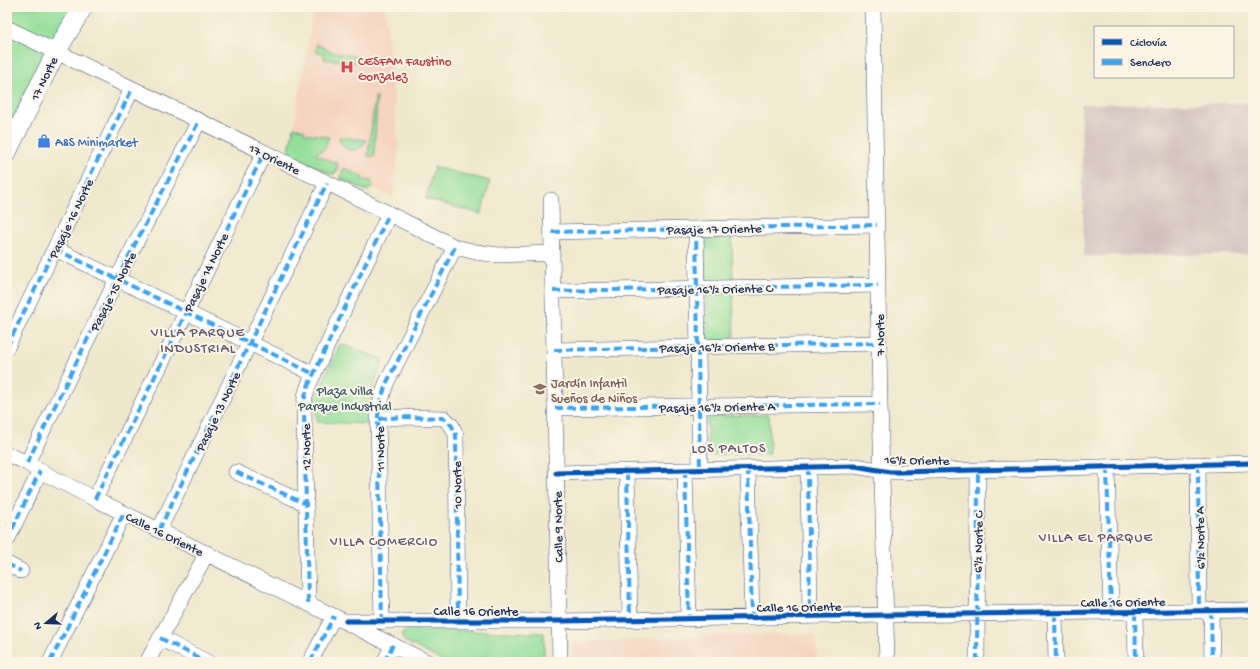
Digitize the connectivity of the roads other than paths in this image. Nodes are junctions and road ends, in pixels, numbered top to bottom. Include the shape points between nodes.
1 (83, 7) edge
2 (873, 7) edge
3 (7, 28) edge
4 (56, 52) junction
5 (132, 89) junction
6 (199, 121) junction
7 (7, 152) edge
8 (264, 153) junction
9 (327, 183) junction
10 (551, 200) dead end
11 (389, 214) junction
12 (877, 225) junction
13 (696, 229) junction
14 (552, 232) junction
15 (455, 247) junction
16 (55, 249) junction
17 (552, 253) junction
18 (117, 279) junction
19 (878, 285) junction
20 (697, 288) junction
21 (553, 291) junction
22 (185, 312) junction
23 (879, 343) junction
24 (249, 344) junction
25 (698, 347) junction
26 (7, 348) edge
27 (554, 350) junction
28 (314, 374) junction
29 (880, 404) junction
30 (699, 406) junction
31 (555, 408) junction
32 (379, 419) junction
33 (7, 454) edge
34 (28, 463) junction
35 (1253, 463) edge
36 (1198, 464) junction
37 (808, 467) junction
38 (1107, 467) junction
39 (748, 468) junction
40 (685, 470) junction
41 (700, 470) junction
42 (881, 470) junction
43 (978, 470) junction
44 (40, 471) junction
45 (236, 472) dead end
46 (627, 472) junction
47 (556, 473) junction
48 (96, 499) junction
49 (306, 504) junction
50 (124, 513) junction
51 (159, 530) junction
52 (7, 540) edge
53 (207, 554) junction
54 (7, 564) edge
55 (21, 571) dead end
56 (308, 603) junction
57 (1253, 610) edge
58 (1205, 611) junction
59 (1111, 612) junction
60 (1135, 612) junction
61 (1055, 613) junction
62 (976, 614) junction
63 (886, 615) junction
64 (810, 617) junction
65 (752, 618) junction
66 (340, 619) junction
67 (689, 619) junction
68 (630, 620) junction
69 (559, 621) junction
70 (382, 622) junction
71 (458, 622) junction
72 (160, 638) junction
73 (393, 645) junction
74 (50, 662) edge
75 (147, 662) edge
76 (207, 662) edge
77 (310, 662) edge
78 (384, 662) edge
79 (427, 662) edge
80 (560, 662) edge
81 (887, 662) edge
82 (977, 662) edge
83 (1056, 662) edge
84 (1136, 662) edge
85 (1212, 662) edge

1 - 4 street, 17 Norte
2 - 12 street, 7 Norte
3 - 4 street, 17 Oriente
4 - 5 street, 17 Oriente
4 - 7 street, 17 Norte
5 - 6 street, 17 Oriente
5 - 16 street, Pasaje 16 Norte
6 - 8 street, 17 Oriente
6 - 18 street, Pasaje 15 Norte
8 - 9 street, 17 Oriente
8 - 22 street, Pasaje 14 Norte
9 - 11 street, 17 Oriente
9 - 24 street, Pasaje 13 Norte
10 - 14 street, Calle 9 Norte
11 - 15 street, 17 Oriente
11 - 28 street, 12 Norte
12 - 13 street, Pasaje 17 Oriente
12 - 19 street, 7 Norte
13 - 14 street, Pasaje 17 Oriente
13 - 20 street
14 - 17 street, Calle 9 Norte
15 - 17 street, 17 Oriente via 498,255
15 - 32 street, 11 Norte via 386,384
16 - 18 street
16 - 26 street, Pasaje 16 Norte
17 - 21 street, Calle 9 Norte
18 - 22 street
18 - 34 street, Pasaje 15 Norte
19 - 20 street, Pasaje 16½ Oriente C
19 - 23 street, 7 Norte
20 - 21 street, Pasaje 16½ Oriente C
20 - 25 street
21 - 27 street, Calle 9 Norte
22 - 24 street
22 - 48 street, Pasaje 14 Norte
23 - 25 street, Pasaje 16½ Oriente B
23 - 29 street, 7 Norte
24 - 28 street
24 - 51 street, Pasaje 13 Norte
25 - 27 street, Pasaje 16½ Oriente B
25 - 30 street
27 - 31 street, Calle 9 Norte
28 - 49 street, 12 Norte via 304,403
29 - 30 street, Pasaje 16½ Oriente A
29 - 42 street, 7 Norte
30 - 31 street, Pasaje 16½ Oriente A
30 - 41 street
31 - 47 street, Calle 9 Norte
32 - 70 street, 11 Norte
32 - 71 street, 10 Norte via 444,418 456,435
33 - 34 street, Calle 16 Oriente
34 - 44 street, Calle 16 Oriente
35 - 36 street, 16½ Oriente
36 - 38 street, 16½ Oriente
36 - 58 street, 6½ Norte A
37 - 39 street, 16½ Oriente
37 - 42 street, 16½ Oriente via 855,466
37 - 64 street
38 - 43 street, 16½ Oriente
38 - 59 street
39 - 41 street, 16½ Oriente
39 - 65 street
40 - 41 street, 16½ Oriente
40 - 46 street, 16½ Oriente
40 - 67 street
42 - 43 street, 16½ Oriente
42 - 63 street, 7 Norte
43 - 62 street, 6½ Norte C
44 - 48 street, Calle 16 Oriente
44 - 52 street
45 - 49 street
46 - 47 street, 16½ Oriente
46 - 68 street
47 - 69 street, Calle 9 Norte
48 - 50 street, Calle 16 Oriente
49 - 56 street, 12 Norte
50 - 51 street, Calle 16 Oriente
50 - 74 street
51 - 53 street, Calle 16 Oriente
53 - 56 street, Calle 16 Oriente
53 - 72 street
54 - 55 street
56 - 66 street, Calle 16 Oriente
57 - 58 street, Calle 16 Oriente
58 - 60 street, Calle 16 Oriente
58 - 85 street, 6½ Norte A
59 - 60 street, Calle 16 Oriente
59 - 61 street, Calle 16 Oriente
60 - 84 street
61 - 62 street, Calle 16 Oriente
61 - 83 street
62 - 63 street, Calle 16 Oriente
62 - 82 street, 6½ Norte C
63 - 64 street, Calle 16 Oriente
63 - 81 street, 7 Norte
64 - 65 street, Calle 16 Oriente
65 - 67 street, Calle 16 Oriente
66 - 70 street, Calle 16 Oriente
66 - 73 street, Calle 16 Oriente
66 - 77 street
67 - 68 street, Calle 16 Oriente
68 - 69 street, Calle 16 Oriente
69 - 71 street, Calle 16 Oriente
69 - 80 street, Calle 9 Norte
70 - 71 street, Calle 16 Oriente
72 - 75 street
72 - 76 street
73 - 78 street
73 - 79 street, Calle 16 Oriente

